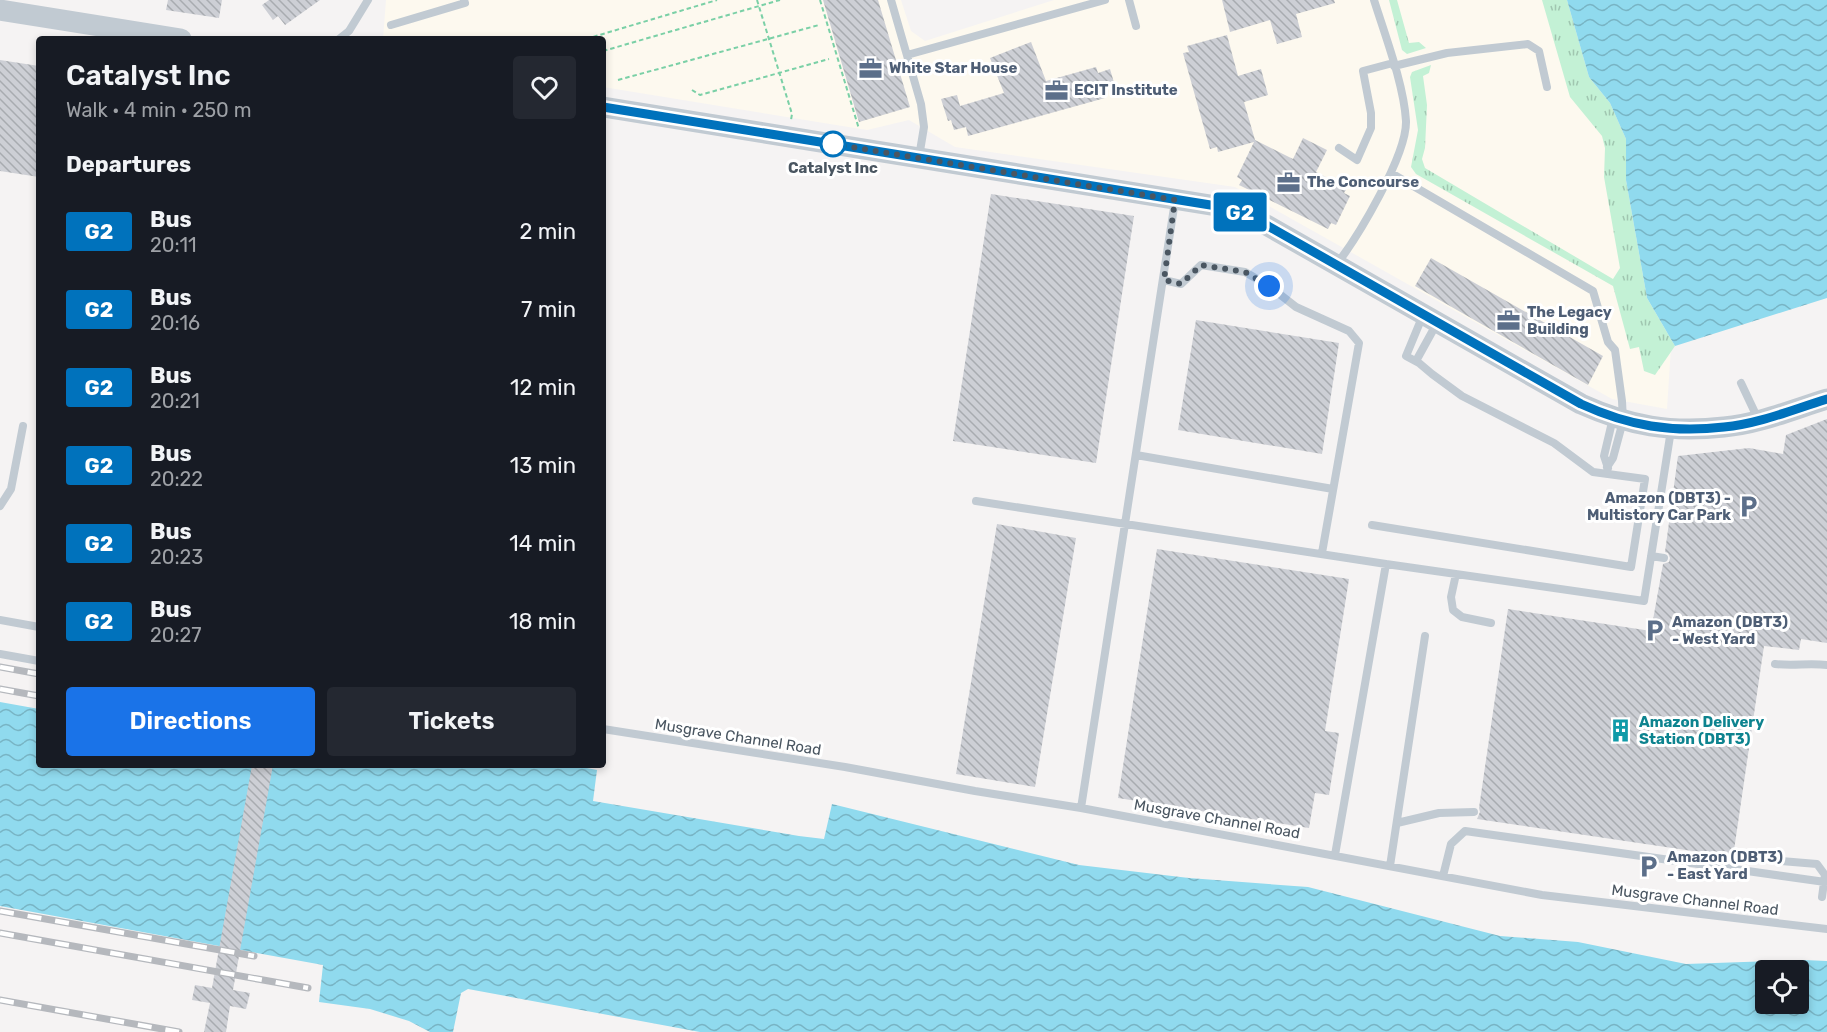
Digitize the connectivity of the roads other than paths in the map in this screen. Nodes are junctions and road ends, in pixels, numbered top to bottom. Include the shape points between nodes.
1 (368, 0) edge
2 (464, 0) edge
3 (891, 0) edge
4 (1105, 0) edge
5 (1129, 0) edge
6 (1374, 0) edge
7 (0, 10) edge
8 (391, 24) dead end
9 (1136, 26) dead end
10 (162, 36) edge
11 (343, 36) edge
12 (907, 55) junction
13 (1393, 65) junction
14 (1547, 87) dead end
15 (606, 107) edge
16 (1339, 148) dead end
17 (919, 158) junction
18 (1391, 173) junction
19 (1175, 200) junction
20 (1336, 265) junction
21 (1164, 280) junction
22 (1430, 319) junction
23 (1416, 361) junction
24 (1741, 383) dead end
25 (1827, 399) edge
26 (1618, 419) junction
27 (1758, 420) junction
28 (23, 426) dead end
29 (1671, 429) junction
30 (1136, 455) junction
31 (1608, 470) junction
32 (1333, 489) junction
33 (976, 501) dead end
34 (0, 506) edge
35 (1124, 524) junction
36 (1372, 525) dead end
37 (1322, 554) junction
38 (1651, 556) junction
39 (1664, 558) dead end
40 (1386, 564) junction
41 (1456, 574) junction
42 (0, 620) edge
43 (1491, 623) dead end
44 (36, 626) edge
45 (1425, 636) dead end
46 (0, 654) edge
47 (36, 660) edge
48 (1775, 664) dead end
49 (1827, 665) edge
50 (606, 729) edge
51 (1080, 808) junction
52 (1474, 812) dead end
53 (1397, 823) junction
54 (1751, 852) dead end
55 (1335, 855) junction
56 (1390, 866) junction
57 (1443, 876) junction
58 (1825, 882) junction
59 (1822, 897) dead end
60 (1827, 929) edge

1 - 11 lane
2 - 8 lane via 465,3
3 - 12 lane
4 - 12 lane
5 - 9 lane
6 - 13 lane
7 - 10 street
12 - 17 lane via 924,127
13 - 14 lane via 1447,53 1528,44 1539,51
13 - 16 lane via 1363,71 1371,128 1357,160
13 - 18 lane via 1405,105 1406,124
15 - 17 street
17 - 19 street
18 - 20 lane via 1351,246
18 - 26 lane via 1593,291 1608,342 1615,350
19 - 20 street via 1247,214
19 - 21 lane
20 - 22 street
21 - 30 lane
21 - 32 lane via 1181,284 1201,265 1245,272 1296,307 1349,332 1359,343
22 - 23 lane
22 - 23 lane via 1406,356
22 - 26 street via 1581,404
23 - 31 lane via 1462,396 1554,443 1593,472
24 - 27 lane
25 - 27 street
26 - 29 street
26 - 31 lane
27 - 29 street via 1726,427
28 - 34 lane via 11,489
29 - 38 lane
30 - 32 lane
30 - 35 lane
31 - 36 lane via 1645,479 1631,567
32 - 37 lane
33 - 35 lane
35 - 37 lane
35 - 51 lane
37 - 40 lane
38 - 39 lane
38 - 41 lane via 1644,601
40 - 41 lane
40 - 55 lane
41 - 43 lane via 1451,597 1453,610 1462,617
42 - 44 lane
45 - 53 lane
46 - 47 lane
48 - 49 lane
50 - 51 lane, Musgrave Channel Road
51 - 55 lane, Musgrave Channel Road
52 - 53 lane via 1439,813
53 - 56 lane
54 - 58 lane via 1781,861 1817,864
55 - 56 lane, Musgrave Channel Road
56 - 57 lane, Musgrave Channel Road
57 - 58 lane via 1451,844 1465,831
57 - 60 lane, Musgrave Channel Road via 1542,895
58 - 59 lane

